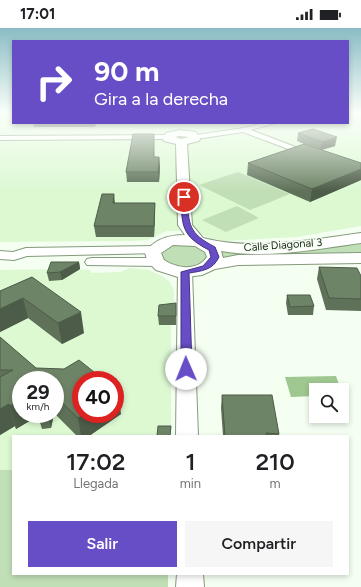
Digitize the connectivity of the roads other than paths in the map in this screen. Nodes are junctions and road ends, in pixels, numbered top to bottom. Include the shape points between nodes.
1 (180, 139) edge
2 (269, 139) edge
3 (318, 157) edge
4 (185, 225) junction
5 (361, 238) edge
6 (201, 243) junction
7 (159, 252) junction
8 (7, 256) edge
9 (361, 258) edge
10 (209, 265) junction
11 (185, 272) junction
12 (188, 435) edge
13 (190, 575) edge
14 (190, 587) edge

1 - 4 main road
2 - 3 street
4 - 6 main road
4 - 7 main road
5 - 6 main road, Calle Diagonal 3 via 233,249
6 - 7 main road, Calle Diagonal 3 via 182,240
6 - 10 main road via 212,249 215,254
7 - 8 street via 22,261
7 - 11 main road via 167,269
9 - 10 main road, Calle Diagonal 3 via 238,260
10 - 11 main road, Calle Diagonal 3
11 - 12 street
13 - 14 street

